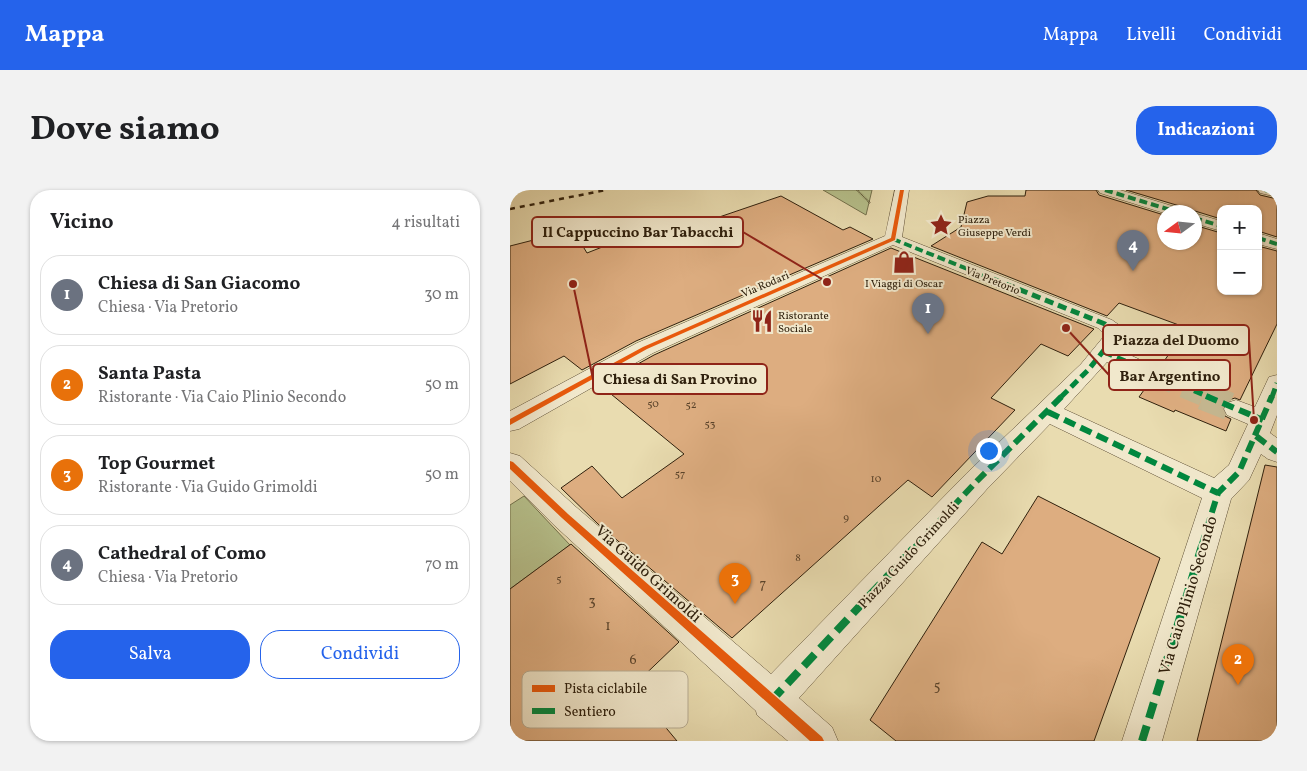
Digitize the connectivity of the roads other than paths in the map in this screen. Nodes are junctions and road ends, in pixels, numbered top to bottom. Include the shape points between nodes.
1 (902, 190) edge
2 (1105, 190) edge
3 (1265, 190) edge
4 (1277, 193) edge
5 (1157, 206) edge
6 (1202, 220) edge
7 (1217, 225) edge
8 (893, 239) junction
9 (1262, 239) edge
10 (1277, 244) edge
11 (1104, 352) junction
12 (1154, 375) tunnel mouth
13 (1277, 383) edge
14 (1236, 409) tunnel mouth
15 (1048, 412) junction
16 (510, 422) edge
17 (1260, 441) edge
18 (510, 464) edge
19 (1218, 493) junction
20 (771, 701) junction
21 (818, 741) edge
22 (1142, 741) edge

1 - 8 street
2 - 5 street
3 - 4 street
6 - 7 street
8 - 11 street, Via Pretorio via 1105,324 1116,335
8 - 16 street, Via Rodari via 646,348
9 - 10 street
11 - 12 street
11 - 15 street, Piazza Guido Grimoldi
13 - 17 street, Via Caio Plinio Secondo
14 - 17 street
15 - 19 street
15 - 20 street, Piazza Guido Grimoldi via 978,481
17 - 19 street, Via Caio Plinio Secondo via 1239,472
18 - 20 street, Via Guido Grimoldi
19 - 22 street, Via Caio Plinio Secondo
20 - 21 street, Via Guido Grimoldi

